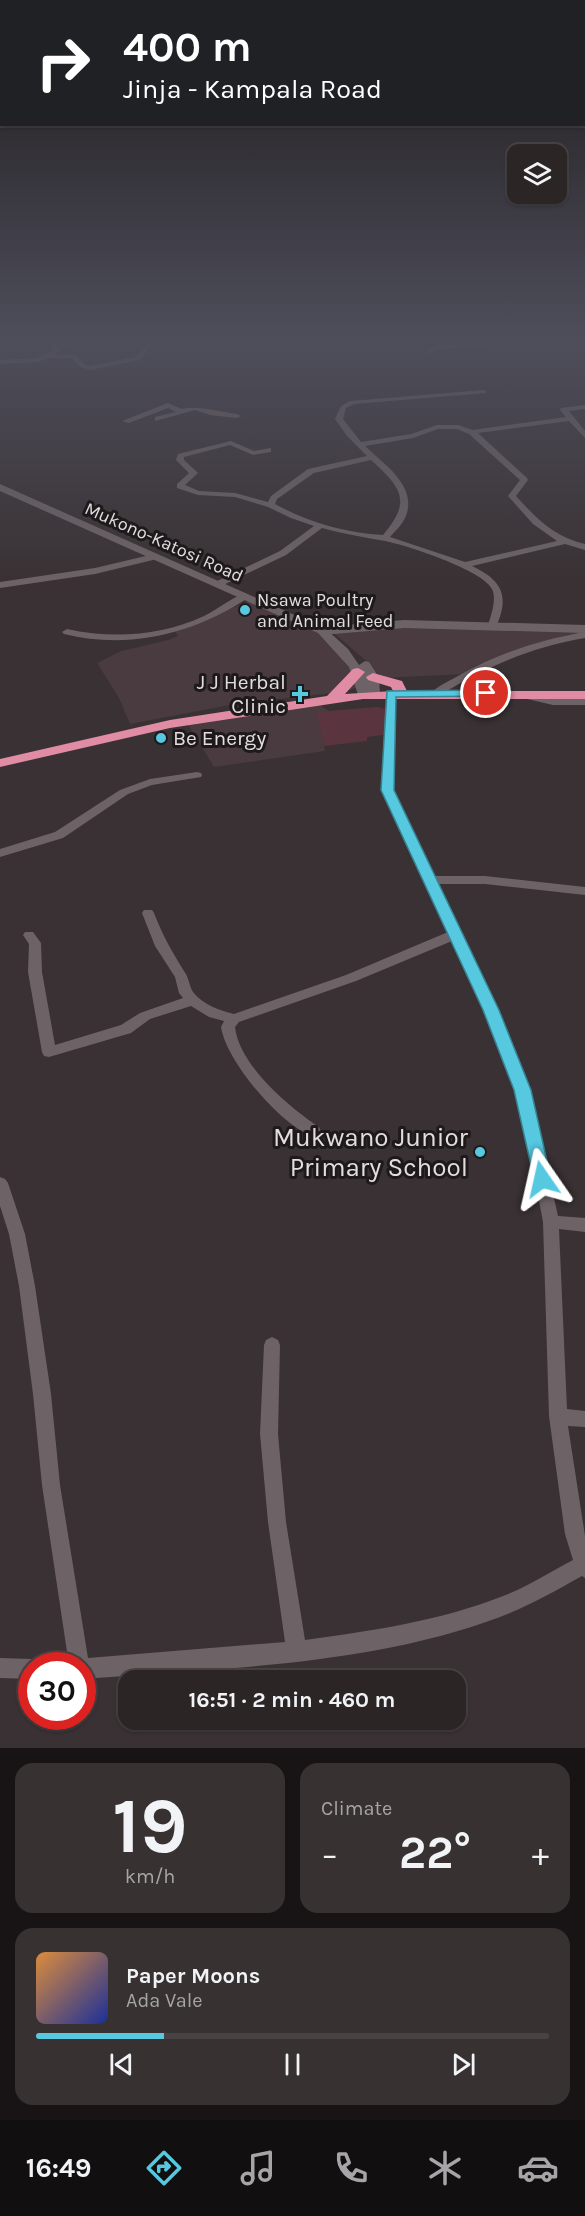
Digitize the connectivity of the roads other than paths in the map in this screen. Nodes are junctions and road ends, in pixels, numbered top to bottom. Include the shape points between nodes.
1 (340, 421) edge
2 (558, 421) edge
3 (571, 421) edge
4 (472, 432) junction
5 (585, 436) edge
6 (359, 445) junction
7 (268, 450) dead end
8 (373, 457) junction
9 (0, 487) edge
10 (271, 505) junction
11 (321, 525) junction
12 (385, 538) junction
13 (562, 543) junction
14 (585, 547) edge
15 (154, 557) junction
16 (465, 565) junction
17 (218, 584) junction
18 (0, 585) edge
19 (245, 596) junction
20 (493, 626) junction
21 (585, 629) edge
22 (321, 630) junction
23 (67, 632) dead end
24 (585, 635) edge
25 (358, 672) junction
26 (373, 677) junction
27 (396, 693) junction
28 (436, 693) junction
29 (369, 694) junction
30 (517, 694) junction
31 (585, 695) edge
32 (332, 699) junction
33 (585, 702) edge
34 (0, 763) edge
35 (197, 775) dead end
36 (0, 853) edge
37 (429, 880) junction
38 (585, 891) edge
39 (148, 913) dead end
40 (456, 934) junction
41 (28, 935) dead end
42 (193, 1000) junction
43 (234, 1019) junction
44 (314, 1131) dead end
45 (0, 1183) edge
46 (551, 1222) junction
47 (585, 1225) edge
48 (272, 1345) dead end
49 (558, 1416) junction
50 (585, 1419) edge
51 (585, 1567) edge
52 (296, 1650) junction
53 (77, 1652) edge
54 (0, 1668) edge
55 (96, 1668) edge
56 (18, 1669) edge

1 - 6 street
2 - 4 street
3 - 5 street
4 - 6 street via 450,426
4 - 13 street via 524,480 512,496
6 - 8 street
7 - 10 street via 253,453 231,442 181,456 180,460 194,473 180,486 198,493 235,495
8 - 10 street via 311,471 274,498
8 - 12 street via 403,490 408,502 399,525
9 - 15 main road, Mukono-Katosi Road
10 - 11 street
11 - 12 street via 363,537
11 - 17 street via 283,553
12 - 16 street
13 - 14 street
13 - 16 street
15 - 17 main road, Mukono-Katosi Road
15 - 18 street via 95,572
16 - 20 street via 494,582 497,588
17 - 19 main road, Mukono-Katosi Road
19 - 22 main road, Mukono-Katosi Road
19 - 23 street via 214,615 160,632 101,639
20 - 21 main road
20 - 22 main road via 404,624
22 - 25 main road via 346,653
22 - 26 main road via 350,647
24 - 28 street via 506,654
25 - 29 main road
25 - 32 highway
26 - 27 highway via 397,684
26 - 29 main road
27 - 28 highway
27 - 29 highway
27 - 37 street via 387,790
28 - 30 highway
29 - 32 highway
30 - 31 highway
30 - 33 street via 553,702
32 - 34 highway via 170,724
35 - 36 street via 150,782 124,792 60,835
37 - 38 street via 485,880
37 - 40 street
39 - 42 street via 161,946
40 - 43 street via 351,978
40 - 46 street via 523,1090
41 - 42 street via 35,943 35,972 49,1052 126,1029 145,1016
42 - 43 street via 214,1014
43 - 44 street via 228,1027 231,1039 252,1074 279,1105
45 - 53 street via 18,1234 27,1286 51,1485
46 - 47 street
46 - 49 street
48 - 52 street via 269,1434
49 - 50 street
49 - 51 street via 575,1534
51 - 52 street via 500,1607 416,1632
52 - 55 street
54 - 56 street

